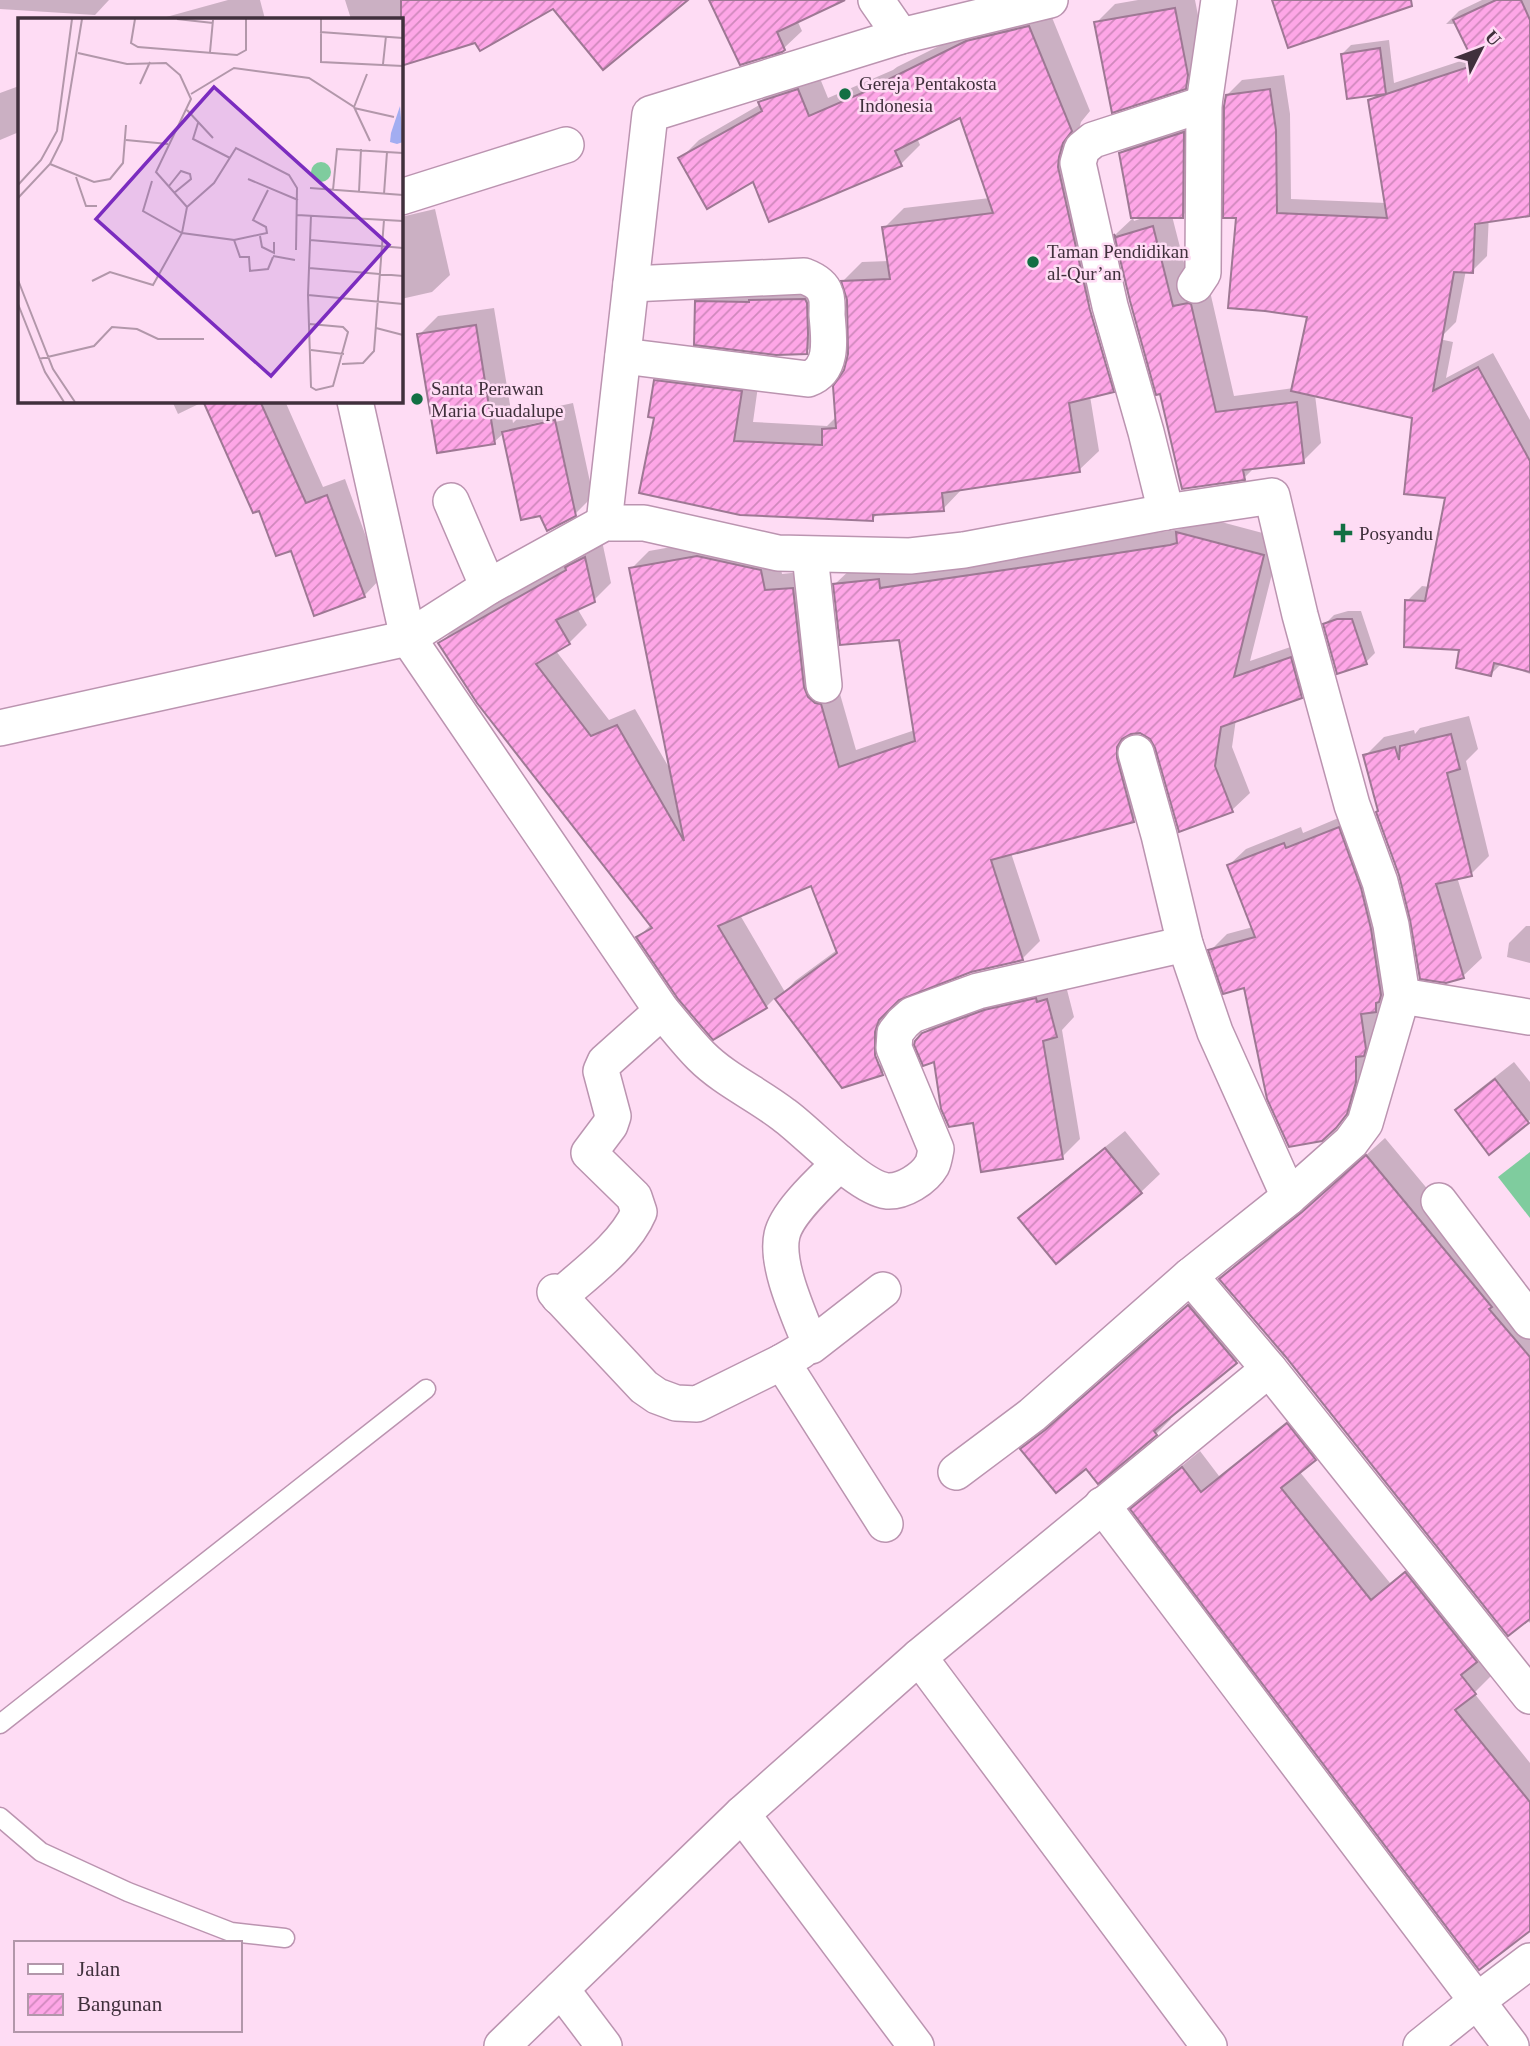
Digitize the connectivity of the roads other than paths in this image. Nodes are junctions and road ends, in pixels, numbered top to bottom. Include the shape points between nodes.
1 (876, 0) edge
2 (1050, 0) edge
3 (1219, 0) edge
4 (901, 36) junction
5 (1204, 104) junction
6 (566, 145) dead end
7 (402, 197) edge
8 (631, 284) junction
9 (1195, 285) dead end
10 (623, 356) junction
11 (355, 402) edge
12 (452, 501) dead end
13 (1166, 512) junction
14 (604, 523) junction
15 (810, 555) junction
16 (488, 587) junction
17 (408, 638) junction
18 (824, 685) dead end
19 (0, 728) edge
20 (1136, 753) dead end
21 (1185, 944) junction
22 (1402, 996) junction
23 (662, 1011) junction
24 (1529, 1017) edge
25 (840, 1163) junction
26 (1289, 1197) junction
27 (1439, 1202) dead end
28 (1190, 1276) junction
29 (883, 1290) dead end
30 (1530, 1321) edge
31 (796, 1354) junction
32 (1269, 1369) junction
33 (426, 1389) dead end
34 (956, 1472) dead end
35 (1102, 1505) junction
36 (885, 1524) dead end
37 (919, 1657) junction
38 (1530, 1696) edge
39 (0, 1724) edge
40 (742, 1814) junction
41 (0, 1817) edge
42 (285, 1938) dead end
43 (1530, 1961) edge
44 (561, 1989) junction
45 (1477, 2001) junction
46 (502, 2046) edge
47 (604, 2046) edge
48 (916, 2046) edge
49 (1209, 2046) edge
50 (1421, 2046) edge
51 (1511, 2046) edge

1 - 4 street
2 - 4 street
3 - 5 street
4 - 8 street via 650,114
5 - 9 street via 1205,256 1203,273
5 - 13 street via 1093,140 1078,163 1110,306
6 - 7 street
8 - 10 street
8 - 10 street via 804,276 826,293 830,346 824,368 808,379
10 - 14 street
11 - 17 street
12 - 16 street
13 - 15 street via 964,550 910,556
13 - 22 street via 1272,496 1352,805 1380,882
14 - 15 street via 645,523 778,553
14 - 16 street
15 - 18 street
16 - 17 street
17 - 19 street
17 - 23 street
20 - 21 street
21 - 25 street via 978,991 912,1015 895,1033 894,1048 936,1149 932,1164 915,1182 886,1191
21 - 26 street via 1215,1032
22 - 24 street
22 - 26 street via 1365,1123
23 - 25 street via 720,1073 784,1115
23 - 31 street via 601,1071 613,1116 589,1153 634,1197 639,1212 608,1254 557,1295 644,1387 676,1403 697,1404
25 - 31 street via 803,1200 782,1234 780,1261
26 - 28 street
27 - 30 street
28 - 32 street
28 - 34 street via 1032,1415
29 - 31 street
31 - 36 street
32 - 35 street
32 - 38 street
33 - 39 lane
35 - 37 street
35 - 45 street
37 - 40 street
37 - 49 street
40 - 44 street
40 - 48 street
41 - 42 lane via 41,1852 128,1892 231,1932
43 - 45 street
44 - 46 street
44 - 47 street
45 - 50 street
45 - 51 street

